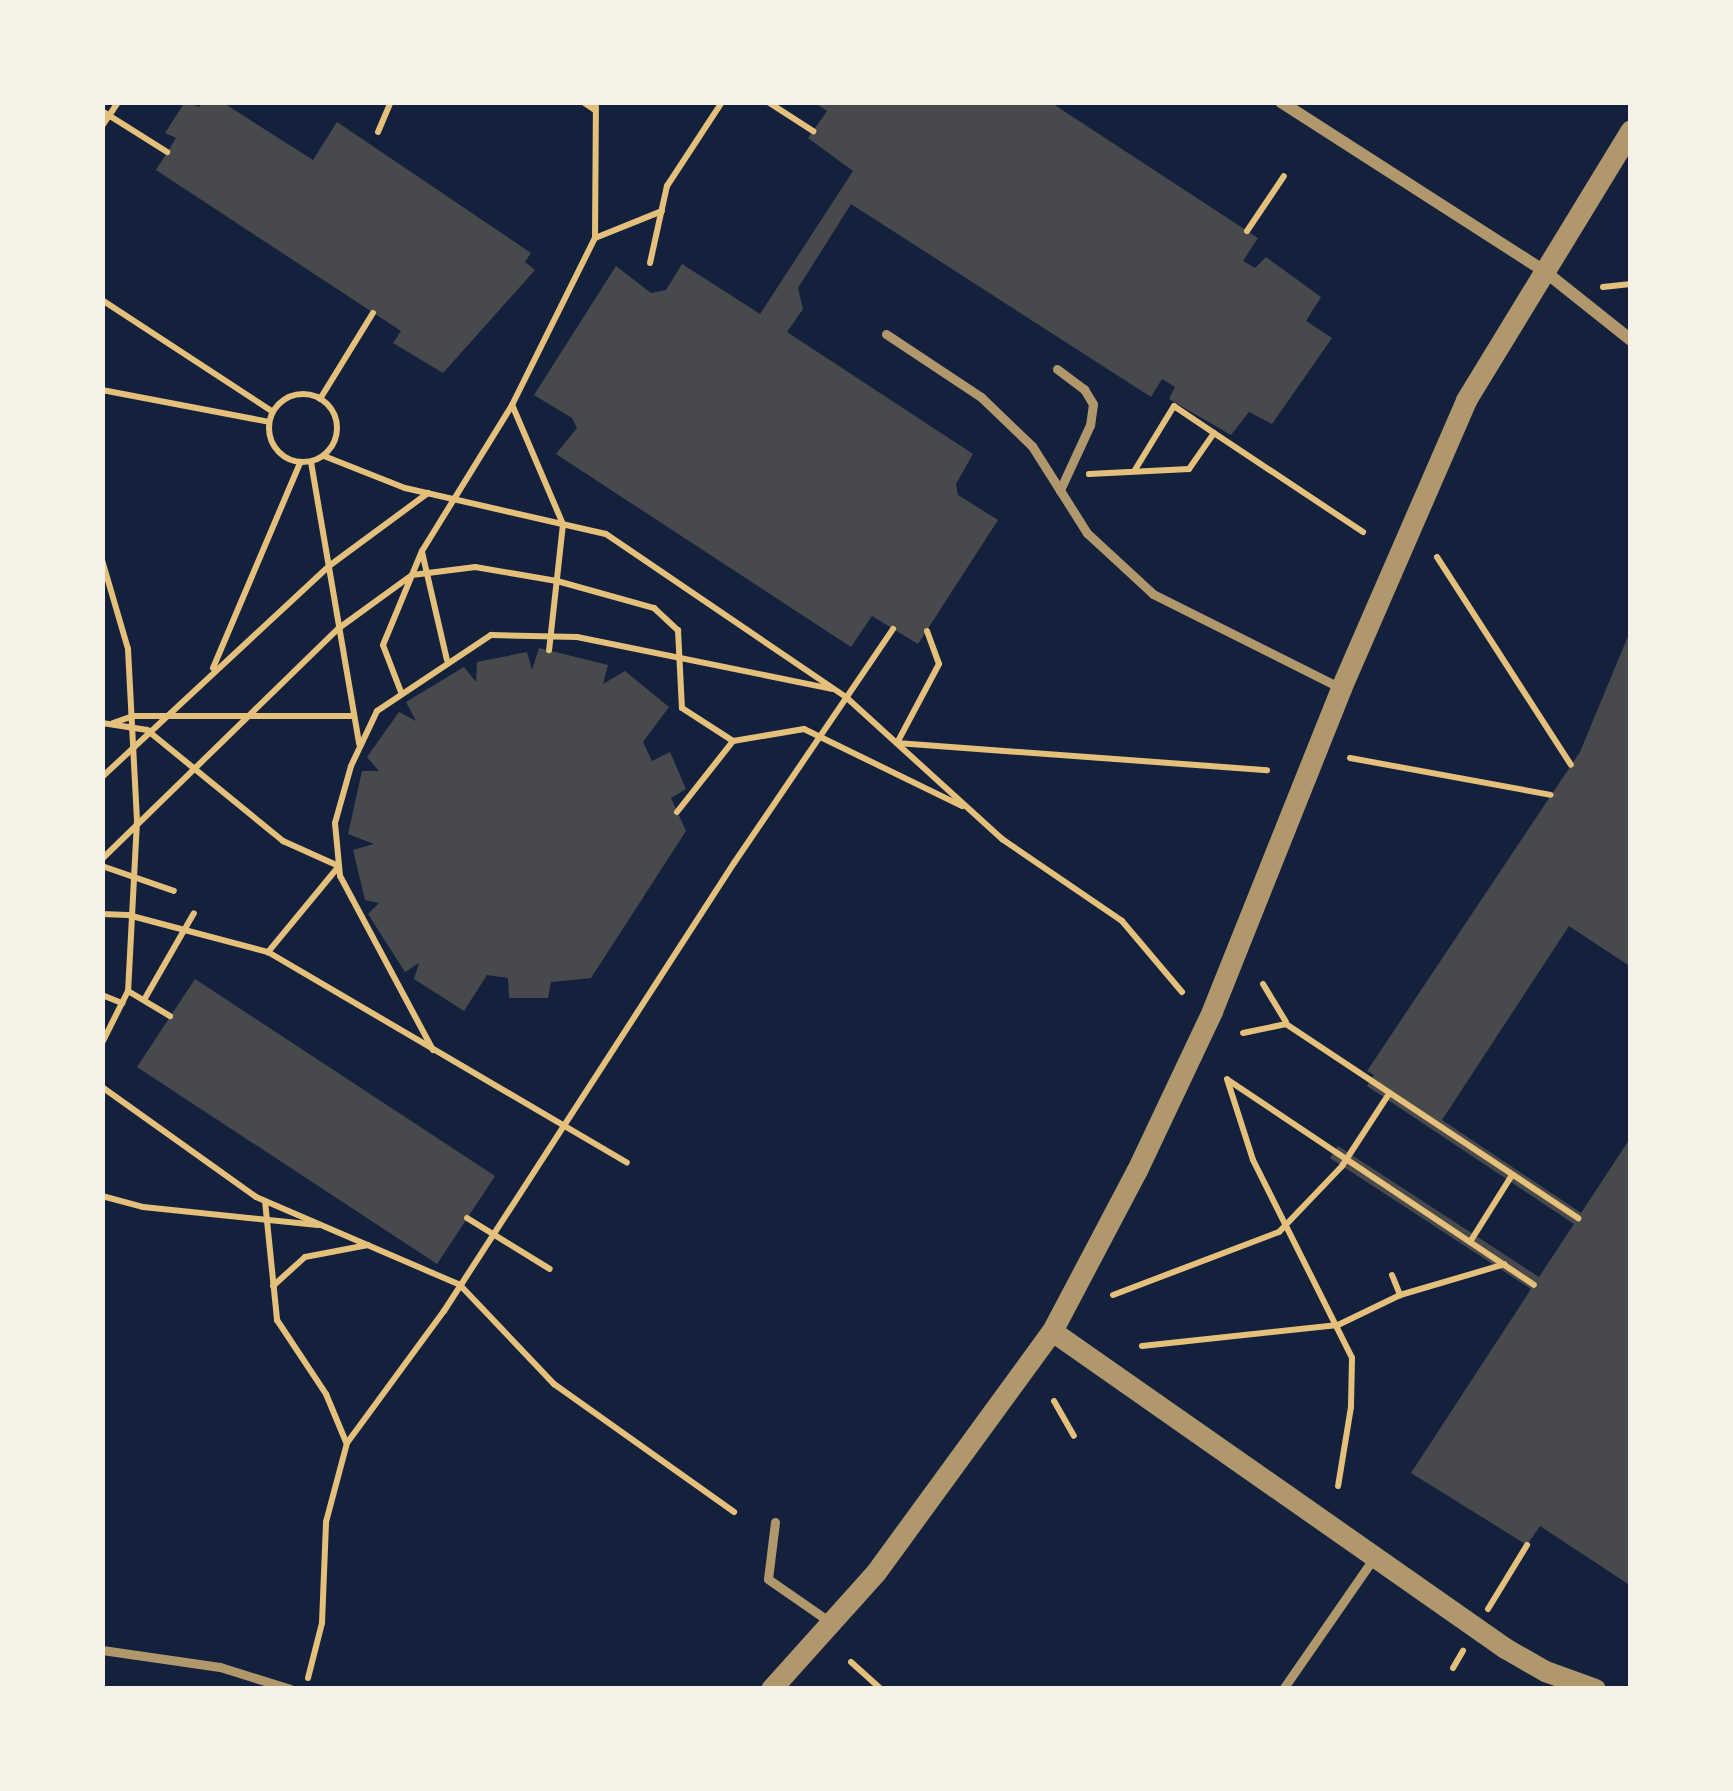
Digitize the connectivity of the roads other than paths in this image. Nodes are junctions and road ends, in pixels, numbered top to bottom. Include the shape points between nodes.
1 (1281, 102) edge
2 (1631, 130) edge
3 (1543, 270) junction
4 (886, 334) dead end
5 (1631, 340) edge
6 (1057, 368) dead end
7 (1060, 490) junction
8 (1341, 688) junction
9 (1052, 1331) junction
10 (775, 1522) dead end
11 (1373, 1559) junction
12 (833, 1624) junction
13 (102, 1650) edge
14 (290, 1689) edge
15 (771, 1689) edge
16 (1283, 1689) edge
17 (1595, 1689) edge

1 - 3 street
2 - 3 street
3 - 5 street
3 - 8 street via 1438,458
4 - 7 lane via 982,397 1032,446
6 - 7 lane via 1093,404
7 - 8 lane via 1087,533 1153,594
8 - 9 street via 1212,1011
9 - 11 street
9 - 12 street
10 - 12 lane via 768,1579
11 - 16 lane
11 - 17 street via 1505,1648
12 - 15 street
13 - 14 lane via 220,1667

